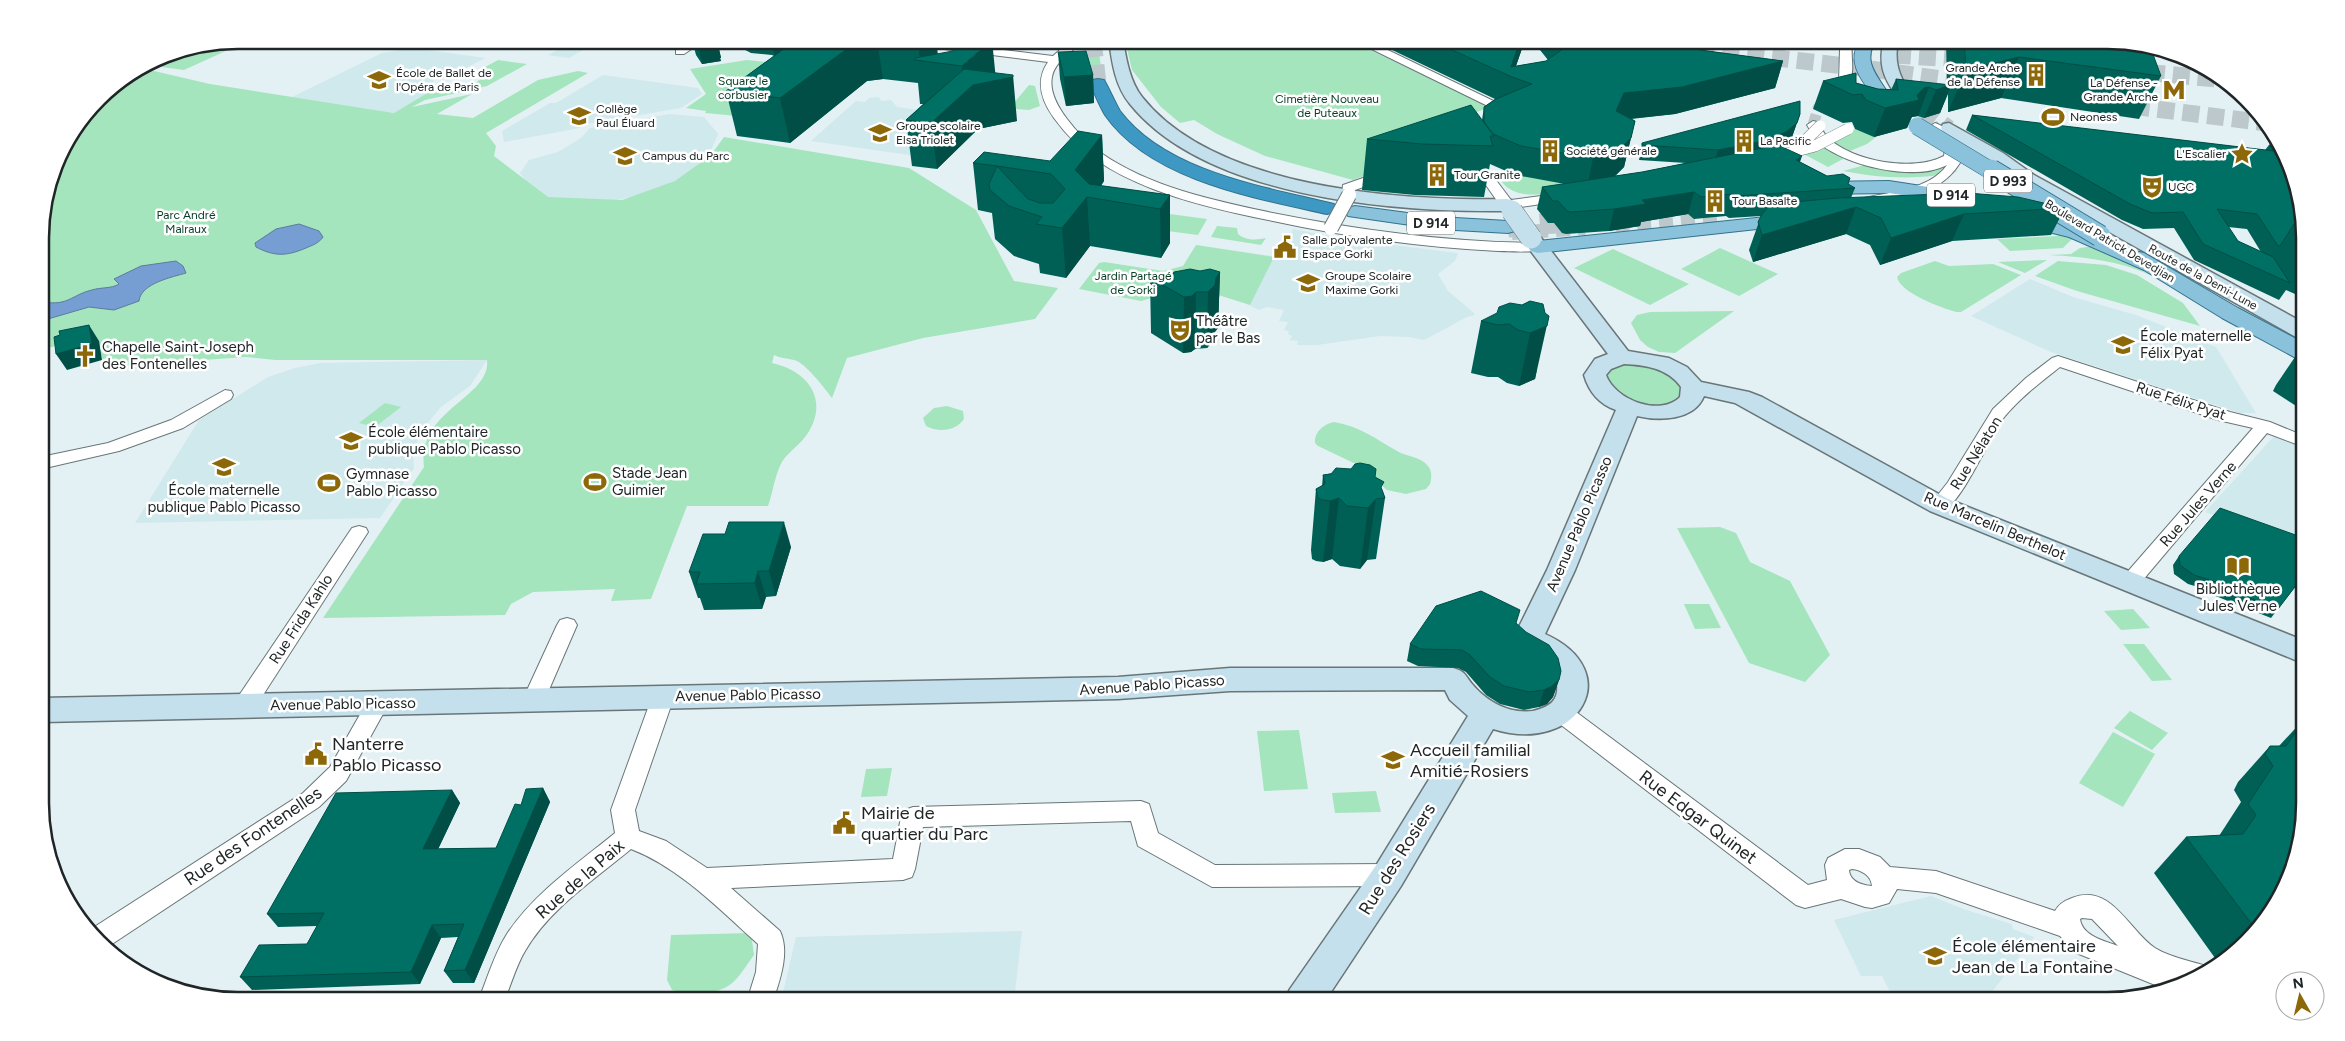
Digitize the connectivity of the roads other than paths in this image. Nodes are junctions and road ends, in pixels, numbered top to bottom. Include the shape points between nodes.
1 (685, 49) edge
2 (968, 49) edge
3 (1068, 49) edge
4 (1105, 49) edge
5 (1118, 49) edge
6 (1376, 49) edge
7 (1846, 49) edge
8 (1862, 49) edge
9 (1890, 49) edge
10 (680, 52) dead end
11 (1056, 60) junction
12 (1103, 78) junction
13 (1125, 81) junction
14 (1849, 81) edge
15 (1878, 90) tunnel mouth
16 (1902, 92) tunnel mouth
17 (1500, 113) edge
18 (1848, 129) dead end
19 (1943, 140) junction
20 (1467, 147) edge
21 (1395, 171) dead end
22 (1820, 188) edge
23 (1578, 196) edge
24 (1352, 204) junction
25 (1328, 206) dead end
26 (1859, 209) joint
27 (2001, 211) junction
28 (1931, 213) edge
29 (1509, 214) junction
30 (1898, 214) edge
31 (1814, 218) edge
32 (1288, 220) joint
33 (1331, 228) junction
34 (2105, 241) junction
35 (1535, 242) junction
36 (1575, 296) joint
37 (2230, 313) junction
38 (1595, 323) joint
39 (2296, 328) edge
40 (2296, 349) edge
41 (1621, 358) junction
42 (2296, 360) edge
43 (2058, 361) joint
44 (1692, 387) junction
45 (226, 395) dead end
46 (1629, 408) junction
47 (2264, 426) junction
48 (2296, 439) edge
49 (49, 461) edge
50 (1939, 505) junction
51 (359, 532) dead end
52 (2130, 582) junction
53 (567, 624) dead end
54 (2296, 649) edge
55 (663, 696) junction
56 (534, 699) junction
57 (378, 703) junction
58 (244, 706) junction
59 (49, 710) edge
60 (1560, 712) junction
61 (1486, 713) junction
62 (628, 837) junction
63 (1389, 875) junction
64 (704, 879) junction
65 (2068, 927) junction
66 (103, 936) edge
67 (2191, 973) edge
68 (2174, 980) edge
69 (495, 992) edge
70 (763, 992) edge
71 (1308, 992) edge

1 - 10 street
2 - 11 street
3 - 11 street
4 - 12 street
5 - 13 street
6 - 17 street
7 - 14 street
8 - 15 main road via 1861,61
9 - 16 street via 1888,66
11 - 32 street via 1047,73 1046,81 1052,105 1067,130 1095,154 1116,167 1189,198
12 - 13 street
12 - 25 highway via 1111,110 1146,144 1172,159 1203,174 1240,186
13 - 24 street via 1135,99 1158,124 1202,152
18 - 19 street, bridge via 1815,146 1760,161 1803,145 1816,126 1819,136 1830,146 1861,160 1898,168 1945,162
19 - 26 street via 1950,172 1933,183
19 - 34 main road, Boulevard Patrick Devedjian / D 993, bridge
19 - 39 street, Route de la Demi-Lune via 1997,157 2028,179
20 - 29 street
21 - 24 street via 1348,188
22 - 27 main road, D 914 via 1898,188 1953,196
23 - 29 street
24 - 29 main road, D 914 via 1438,223
24 - 33 street, bridge
26 - 30 main road
27 - 28 main road
27 - 34 main road
29 - 35 street, bridge
31 - 35 main road
32 - 33 street
33 - 35 street via 1439,243
34 - 37 main road, Boulevard Patrick Devedjian
35 - 36 street
36 - 38 street
37 - 40 main road, Boulevard Patrick Devedjian
37 - 42 main road
38 - 41 street
41 - 44 street via 1642,358 1662,363 1679,371
41 - 46 street via 1597,369 1595,382 1604,394
43 - 47 street, Rue Félix Pyat
43 - 50 street, Rue Nélaton via 2022,390 1993,420 1950,494
44 - 46 street via 1692,398 1684,406 1649,412
44 - 50 street, Rue Marcelin Berthelot via 1754,402
45 - 49 street via 177,424 113,447
46 - 60 street, Avenue Pablo Picasso via 1561,570 1528,639 1558,656 1567,667 1573,693
47 - 48 street, Rue Félix Pyat
47 - 52 street, Rue Jules Verne
50 - 52 street, Rue Marcelin Berthelot
51 - 58 street, Rue Frida Kahlo
52 - 54 street, Rue Marcelin Berthelot
53 - 56 street
55 - 56 street, Avenue Pablo Picasso
55 - 61 street, Avenue Pablo Picasso via 1118,688 1269,678 1454,679 1471,704
55 - 62 street via 623,810
56 - 57 street, Avenue Pablo Picasso
57 - 58 street, Avenue Pablo Picasso
57 - 66 street, Rue des Fontenelles via 338,774 311,800
58 - 59 street, Avenue Pablo Picasso
60 - 61 street via 1541,721 1523,723
60 - 65 street, Rue Edgar Quinet via 1805,897 1844,887 1836,875 1837,865 1845,859 1857,859 1870,864 1883,877 1936,882
61 - 63 street, Rue des Rosiers
62 - 64 street via 657,848
62 - 69 street, Rue de la Paix via 552,899 529,925 514,944
63 - 64 street via 1212,876 1148,839 1141,811 913,817 903,870
63 - 71 street, Rue des Rosiers
64 - 70 street via 771,939 770,972
65 - 67 street via 2067,913 2072,909 2080,906 2095,908 2118,925 2147,957
65 - 68 street, Rue Edgar Quinet via 2074,938 2083,944

